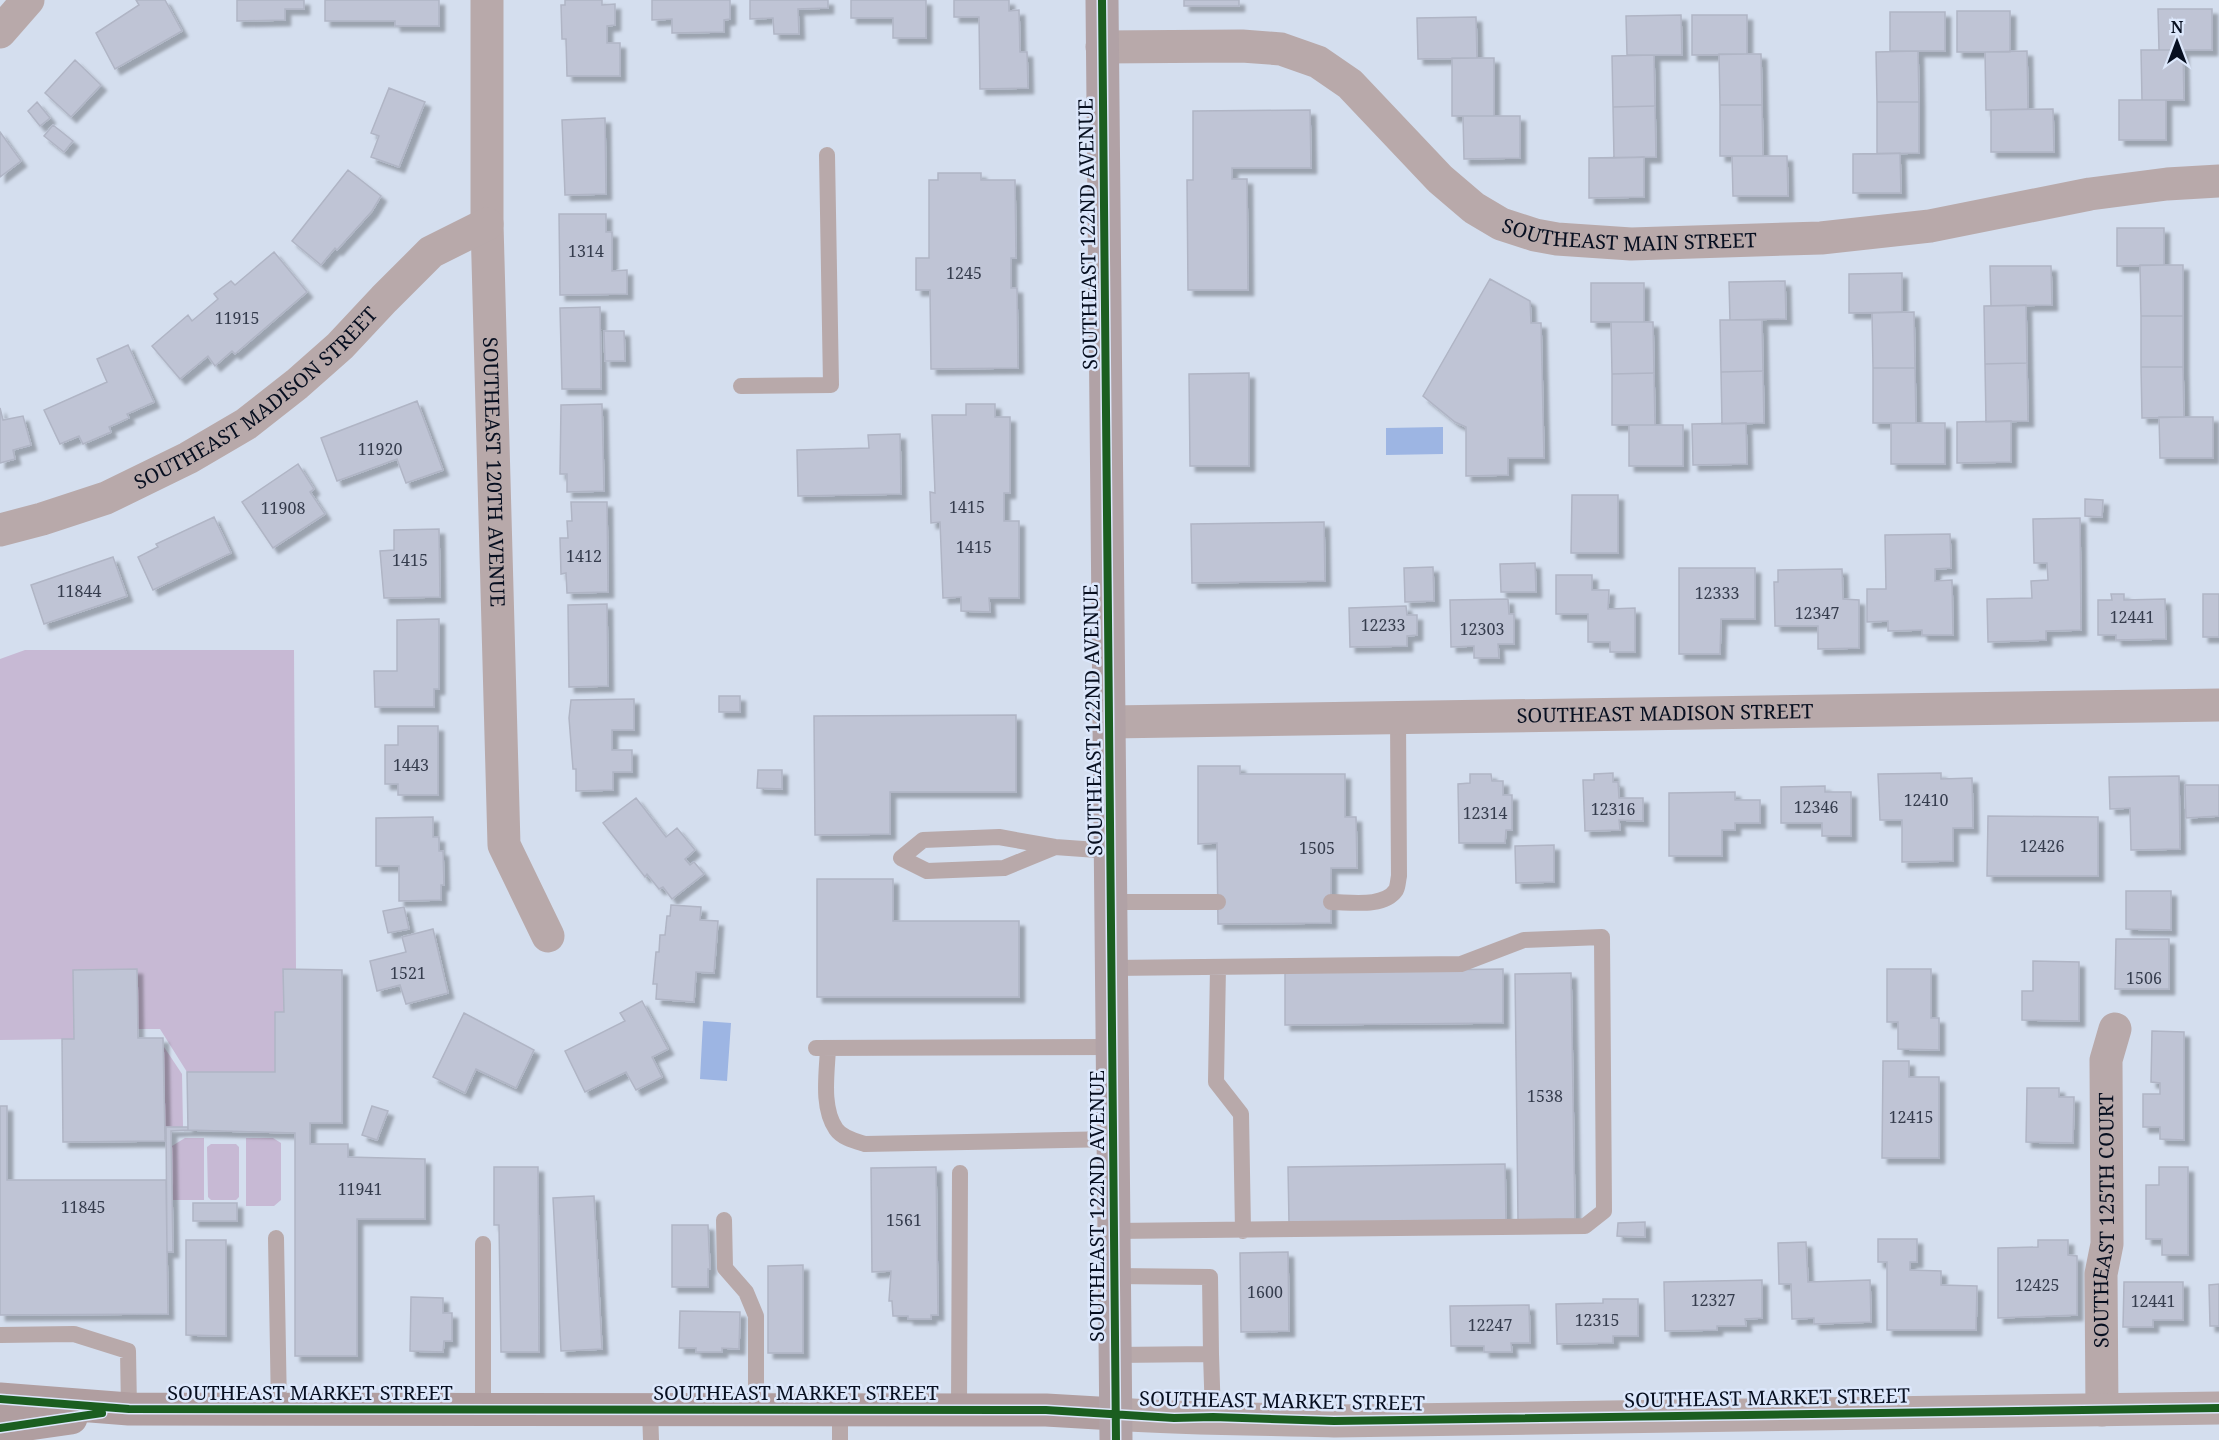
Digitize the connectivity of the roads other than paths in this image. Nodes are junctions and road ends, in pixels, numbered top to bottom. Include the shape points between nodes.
1 (28, 0) edge
2 (487, 0) edge
3 (1102, 0) edge
4 (0, 32) edge
5 (1102, 47) junction
6 (827, 155) dead end
7 (2219, 181) edge
8 (487, 224) junction
9 (741, 386) dead end
10 (0, 530) edge
11 (2219, 705) edge
12 (1398, 718) junction
13 (1110, 722) junction
14 (1055, 847) junction
15 (1111, 851) junction
16 (1111, 902) junction
17 (1218, 902) dead end
18 (1331, 902) dead end
19 (548, 936) dead end
20 (1218, 967) junction
21 (1112, 968) junction
22 (2115, 1029) dead end
23 (1113, 1047) junction
24 (1114, 1139) junction
25 (960, 1173) dead end
26 (724, 1220) dead end
27 (1114, 1231) junction
28 (1243, 1231) junction
29 (276, 1238) dead end
30 (483, 1244) dead end
31 (1115, 1276) junction
32 (0, 1335) edge
33 (1211, 1354) junction
34 (1115, 1355) junction
35 (0, 1399) edge
36 (2219, 1408) edge
37 (129, 1409) junction
38 (279, 1409) junction
39 (483, 1410) junction
40 (756, 1410) junction
41 (959, 1410) junction
42 (2102, 1410) junction
43 (1213, 1417) junction
44 (650, 1425) edge
45 (840, 1425) edge
46 (1115, 1427) edge
47 (0, 1428) edge

1 - 4 street
2 - 8 street, SOUTHEAST 120TH AVENUE
3 - 5 main road, SOUTHEAST 122ND AVENUE
5 - 7 street, SOUTHEAST MAIN STREET via 1242,46 1281,49 1318,62 1350,84 1440,179 1474,208 1501,224 1557,239 1631,244 1821,238 1930,226 2090,194
5 - 13 main road, SOUTHEAST 122ND AVENUE
6 - 9 lane via 831,385
8 - 10 street, SOUTHEAST MADISON STREET via 431,252 340,346 246,424 106,498
8 - 19 street, SOUTHEAST 120TH AVENUE via 504,845
11 - 12 street, SOUTHEAST MADISON STREET
12 - 13 street, SOUTHEAST MADISON STREET
12 - 18 lane via 1397,889 1386,899
13 - 15 main road, SOUTHEAST 122ND AVENUE
14 - 14 lane via 999,837 923,840 901,858 927,871 1004,868
14 - 15 lane
15 - 16 main road, SOUTHEAST 122ND AVENUE
16 - 17 lane
16 - 21 main road, SOUTHEAST 122ND AVENUE
20 - 21 lane
20 - 28 lane via 1216,1082 1241,1114
20 - 28 lane via 1461,964 1524,939 1602,938 1604,1211 1586,1226
21 - 23 main road, SOUTHEAST 122ND AVENUE
22 - 42 street, SOUTHEAST 125TH COURT via 2106,1060 2107,1244 2101,1274
23 - 24 main road, SOUTHEAST 122ND AVENUE
23 - 24 lane via 822,1048 829,1112 836,1131 849,1140 865,1144
24 - 27 main road, SOUTHEAST 122ND AVENUE
25 - 41 lane
26 - 40 lane via 725,1268 746,1292 756,1316
27 - 28 lane
27 - 31 main road, SOUTHEAST 122ND AVENUE
29 - 38 lane
30 - 39 lane
31 - 33 lane via 1210,1277
31 - 34 main road, SOUTHEAST 122ND AVENUE
32 - 37 lane via 74,1334 128,1351
33 - 34 lane
33 - 43 lane
34 - 46 main road, SOUTHEAST 122ND AVENUE
35 - 37 street, SOUTHEAST MARKET STREET
36 - 42 street, SOUTHEAST MARKET STREET
37 - 38 street, SOUTHEAST MARKET STREET
37 - 47 street, SOUTHEAST MARKET STREET
38 - 39 street, SOUTHEAST MARKET STREET
39 - 44 street, SOUTHEAST MARKET STREET
40 - 44 street, SOUTHEAST MARKET STREET
40 - 45 street, SOUTHEAST MARKET STREET
41 - 45 street, SOUTHEAST MARKET STREET
41 - 46 street, SOUTHEAST MARKET STREET via 1046,1410
42 - 43 street, SOUTHEAST MARKET STREET via 1334,1421
43 - 46 street, SOUTHEAST MARKET STREET

